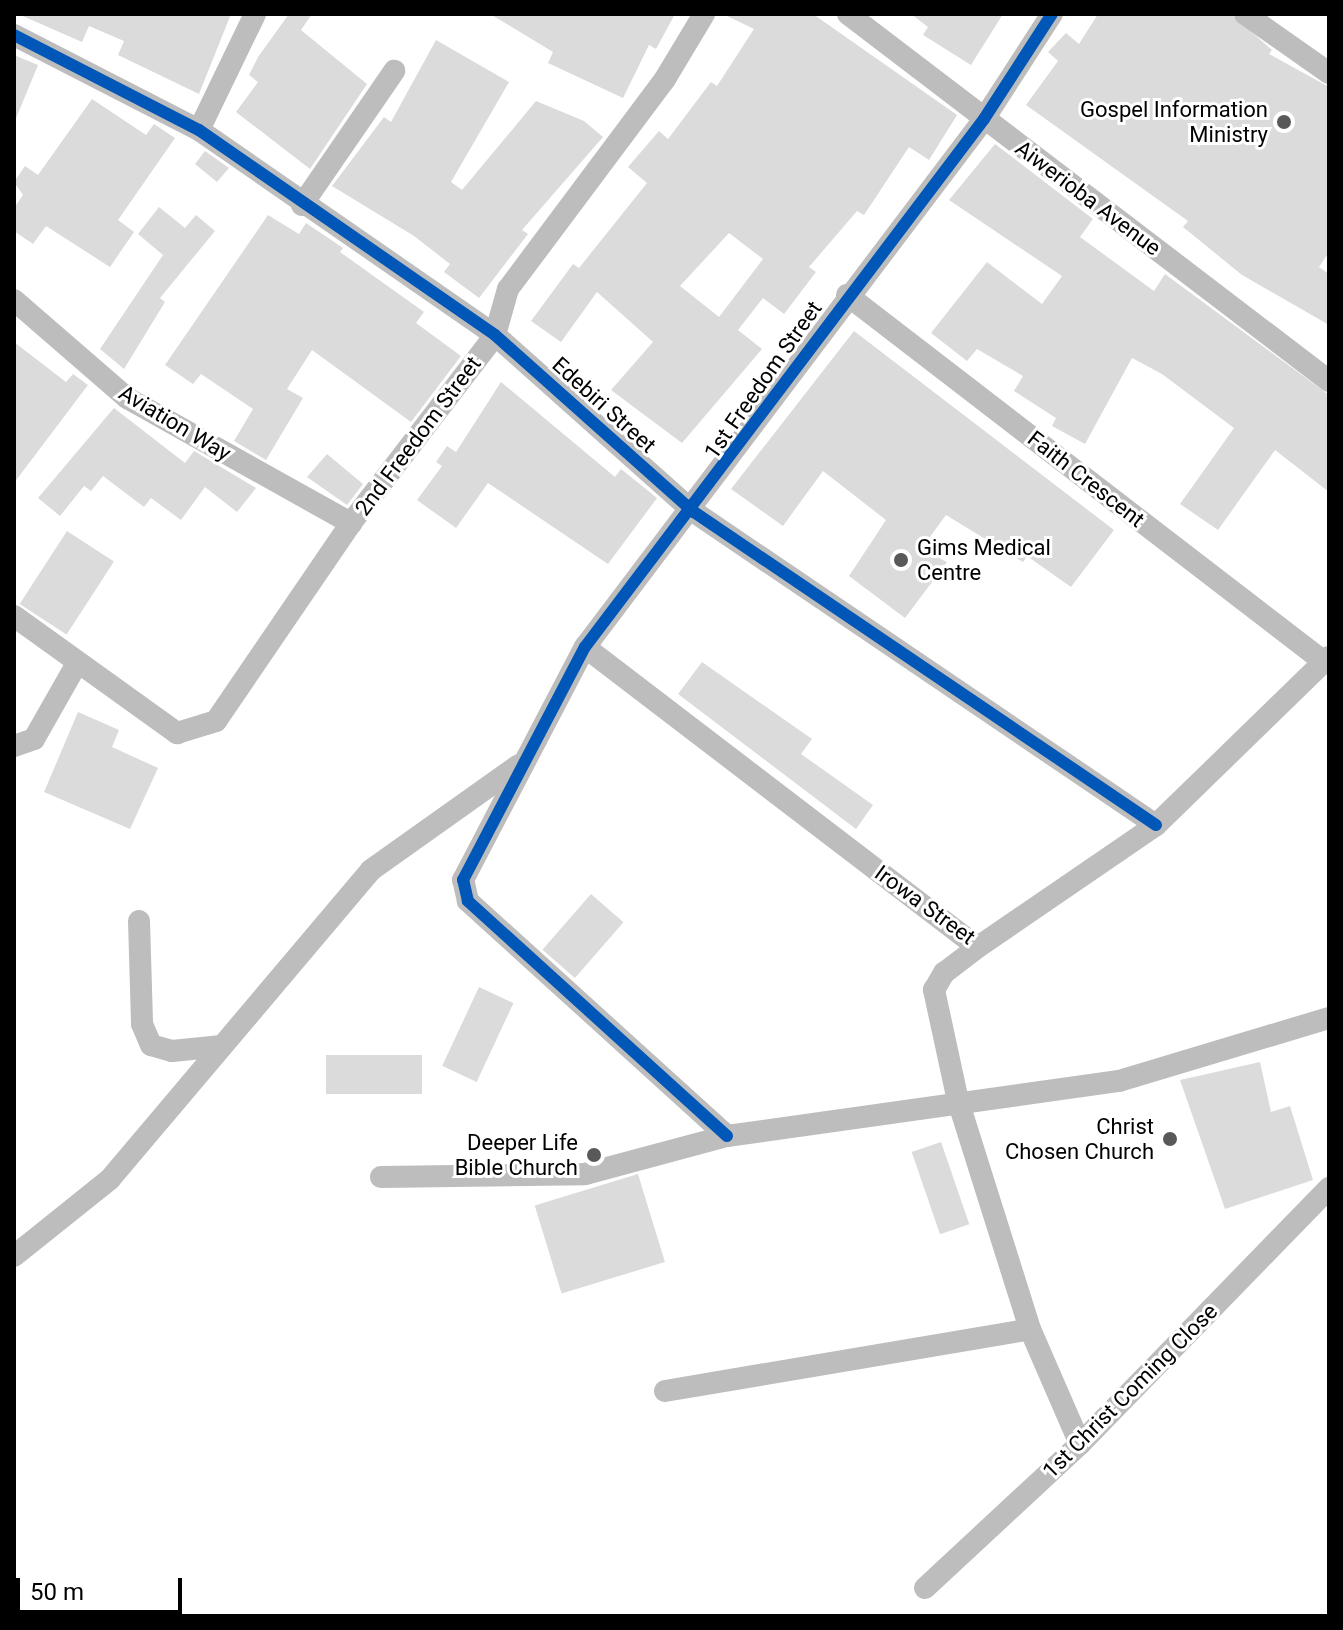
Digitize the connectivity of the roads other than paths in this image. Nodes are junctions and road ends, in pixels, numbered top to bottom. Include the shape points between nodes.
1 (255, 14) edge
2 (704, 14) edge
3 (848, 14) edge
4 (1052, 14) edge
5 (1245, 14) edge
6 (14, 35) edge
7 (394, 71) dead end
8 (1329, 73) edge
9 (984, 119) junction
10 (199, 130) junction
11 (302, 205) junction
12 (847, 295) junction
13 (14, 300) edge
14 (495, 335) junction
15 (1329, 381) edge
16 (694, 512) junction
17 (351, 523) junction
18 (14, 616) edge
19 (585, 647) junction
20 (1327, 660) edge
21 (76, 665) junction
22 (14, 746) edge
23 (523, 762) junction
24 (1156, 825) junction
25 (139, 921) dead end
26 (978, 947) junction
27 (1329, 1018) edge
28 (222, 1046) junction
29 (958, 1101) junction
30 (727, 1136) junction
31 (381, 1177) dead end
32 (1329, 1188) edge
33 (14, 1256) edge
34 (1030, 1329) junction
35 (665, 1391) dead end
36 (1080, 1444) junction
37 (925, 1588) dead end

1 - 10 street
2 - 14 street, 2nd Freedom Street via 665,79 508,289
3 - 9 street, Aiwerioba Avenue
4 - 9 street, 1st Freedom Street
5 - 8 street
6 - 10 street, Edebiri Street
7 - 11 street
9 - 12 street, 1st Freedom Street
9 - 15 street, Aiwerioba Avenue
10 - 11 street, Edebiri Street
11 - 14 street, Edebiri Street
12 - 16 street, 1st Freedom Street
12 - 20 street, Faith Crescent
13 - 17 street, Aviation Way via 127,398
14 - 16 street, Edebiri Street
14 - 17 street, 2nd Freedom Street
16 - 19 street, 1st Freedom Street
16 - 24 street, Edebiri Street
17 - 21 street, 2nd Freedom Street via 216,721 177,733
18 - 21 street
19 - 23 street, 1st Freedom Street
19 - 26 street, Irowa Street
20 - 24 street, Irowa Street
21 - 22 street via 34,739
23 - 28 street via 371,870
23 - 30 street, 1st Freedom Street via 471,859 463,880 468,901
24 - 26 street, Irowa Street
25 - 28 street via 142,1024 151,1045 172,1051
26 - 29 street via 944,973 934,990
27 - 29 street via 1119,1081
28 - 33 street via 110,1179
29 - 30 street
29 - 34 street
30 - 31 street via 585,1174
32 - 36 street, 1st Christ Coming Close
34 - 35 street
34 - 36 street
36 - 37 street, 1st Christ Coming Close

